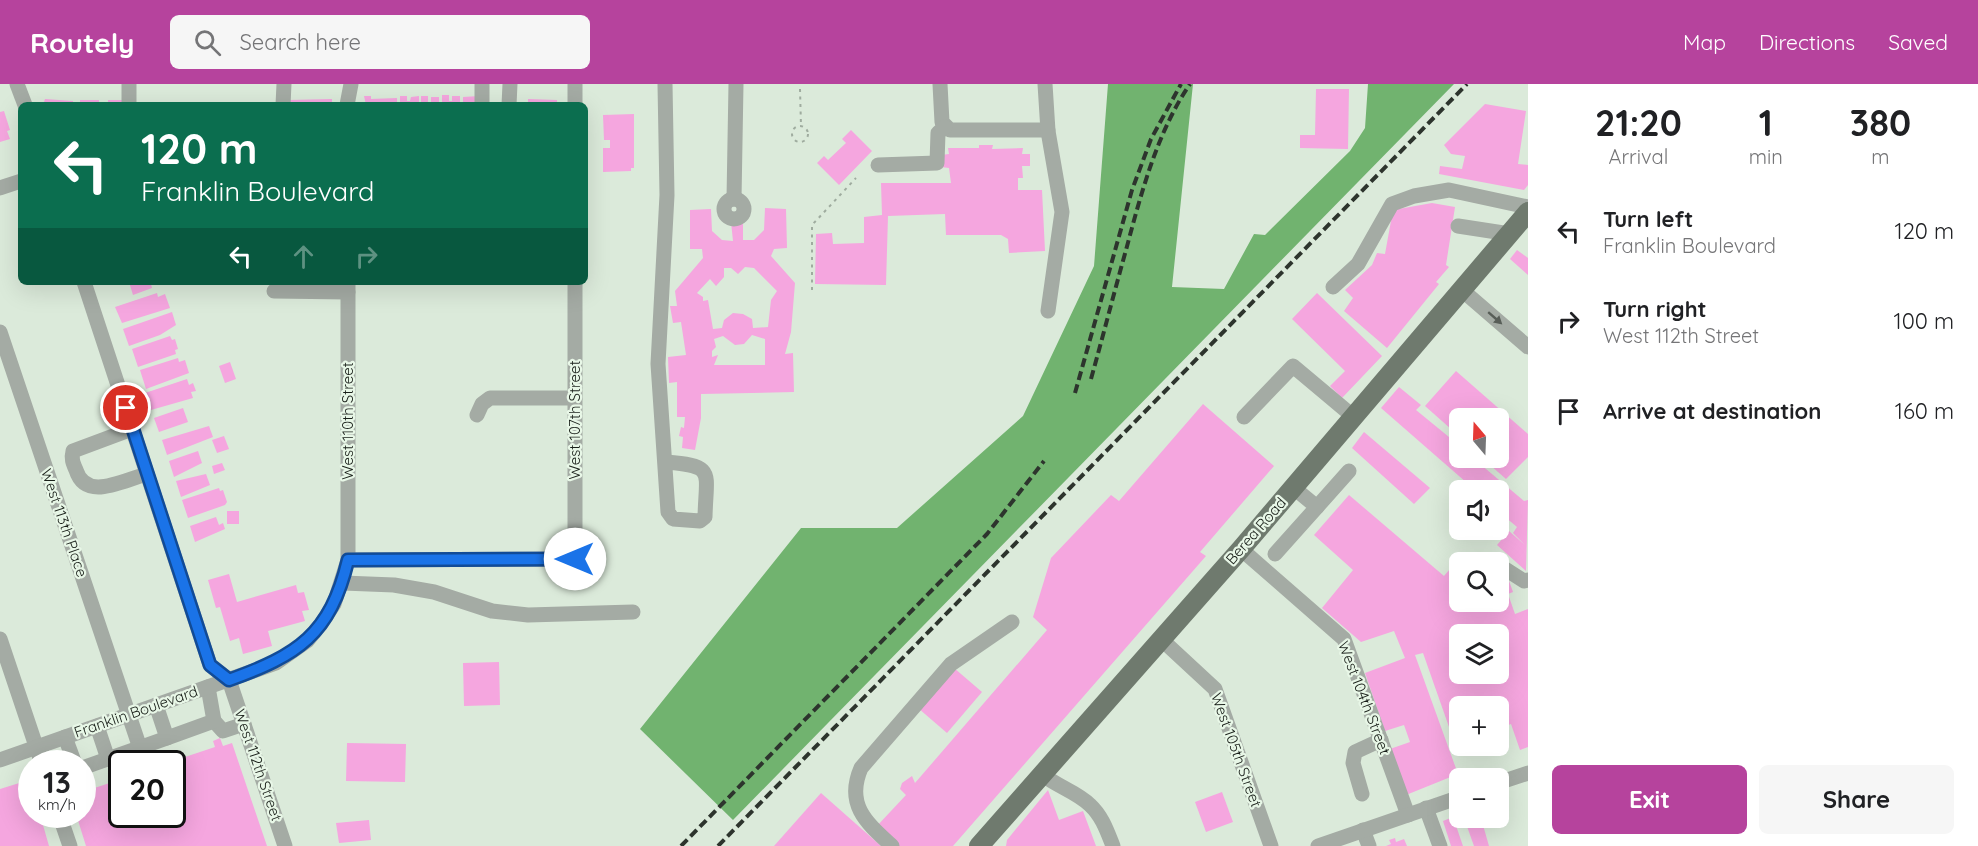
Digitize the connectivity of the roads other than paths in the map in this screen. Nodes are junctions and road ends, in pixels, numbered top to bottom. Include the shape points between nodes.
1 (17, 84) edge
2 (129, 84) edge
3 (284, 84) edge
4 (351, 84) edge
5 (482, 84) edge
6 (510, 84) edge
7 (575, 84) edge
8 (665, 84) edge
9 (736, 84) edge
10 (940, 84) edge
11 (1045, 84) edge
12 (24, 102) edge
13 (129, 102) edge
14 (283, 102) edge
15 (348, 102) edge
16 (482, 102) edge
17 (509, 102) edge
18 (575, 102) edge
19 (945, 127) junction
20 (1047, 130) junction
21 (878, 165) dead end
22 (18, 182) edge
23 (0, 188) edge
24 (734, 198) dead end
25 (1528, 207) edge
26 (1528, 212) edge
27 (1458, 226) dead end
28 (1510, 234) junction
29 (85, 285) edge
30 (575, 285) edge
31 (348, 287) edge
32 (1334, 287) dead end
33 (1462, 290) junction
34 (274, 291) dead end
35 (1047, 311) dead end
36 (0, 332) edge
37 (1528, 346) edge
38 (575, 398) junction
39 (477, 415) dead end
40 (1244, 417) dead end
41 (1355, 418) junction
42 (132, 429) junction
43 (666, 462) dead end
44 (1349, 471) dead end
45 (147, 474) junction
46 (1294, 488) junction
47 (1317, 507) junction
48 (1241, 549) junction
49 (1275, 554) dead end
50 (348, 560) junction
51 (1509, 571) edge
52 (1528, 580) edge
53 (343, 583) junction
54 (633, 612) dead end
55 (1012, 622) dead end
56 (1161, 639) junction
57 (1, 646) edge
58 (229, 680) junction
59 (208, 687) junction
60 (156, 705) junction
61 (128, 715) junction
62 (214, 721) junction
63 (244, 724) junction
64 (97, 726) junction
65 (65, 737) junction
66 (167, 738) junction
67 (1381, 740) junction
68 (36, 747) junction
69 (140, 748) junction
70 (37, 750) edge
71 (70, 750) edge
72 (134, 750) edge
73 (108, 759) joint
74 (0, 760) edge
75 (96, 763) edge
76 (1528, 773) edge
77 (1042, 774) junction
78 (1509, 779) edge
79 (1362, 794) dead end
80 (1449, 801) edge
81 (1426, 808) junction
82 (1408, 815) junction
83 (64, 828) edge
84 (1363, 830) junction
85 (70, 846) edge
86 (285, 846) edge
87 (892, 846) edge
88 (979, 846) edge
89 (1113, 846) edge
90 (1271, 846) edge
91 (1318, 846) edge
92 (1369, 846) edge
93 (1440, 846) edge

1 - 12 street
2 - 13 street
3 - 14 street
4 - 15 street
5 - 16 street
6 - 17 street
7 - 18 street
8 - 43 street via 667,195 658,364
9 - 24 street
10 - 19 street
11 - 20 street
19 - 20 street
19 - 21 street via 938,133 937,163
20 - 35 street via 1062,212
22 - 23 street
25 - 32 street via 1449,190 1392,204 1358,264
26 - 28 main road, Berea Road
27 - 28 street
28 - 33 main road, Berea Road
29 - 42 street, West 112th Street
30 - 38 street, West 107th Street
31 - 34 street
31 - 50 street, West 110th Street
33 -> 37 street
33 - 41 main road, Berea Road
36 - 61 street, West 113th Place
38 - 39 street via 490,398
38 - 50 street, West 107th Street via 575,559
40 - 41 street via 1293,366
41 - 46 main road, Berea Road
42 - 45 street, West 112th Street
42 - 45 street via 73,451 78,478 84,486 94,489
44 - 47 street
45 - 58 street, West 112th Street via 210,665
46 - 47 street
46 - 48 main road, Berea Road
47 - 49 street
48 - 56 main road, Berea Road
48 - 67 street, West 104th Street via 1344,639
50 - 53 street, Franklin Boulevard
51 - 52 street
53 - 54 street via 394,585 434,592 492,611 528,615
53 - 58 street, Franklin Boulevard via 334,604 307,641 276,663
55 - 87 street via 951,664 861,768 854,785 863,819
56 - 77 main road, Berea Road
56 - 90 street, West 105th Street via 1215,689
57 - 68 street
58 - 59 street, Franklin Boulevard
58 - 63 street, West 112th Street
59 - 60 street, Franklin Boulevard
59 - 62 street
60 - 61 street, Franklin Boulevard
60 - 66 street
61 - 64 street, Franklin Boulevard
61 - 69 street, West 113th Place
62 - 63 street via 223,731
62 - 66 street
63 - 86 street, West 112th Street
64 - 65 street, Franklin Boulevard
64 - 73 street
65 - 68 street, Franklin Boulevard
65 - 71 street
66 - 69 street
67 - 79 street via 1355,752 1353,763
67 - 82 street, West 104th Street
68 - 70 street
68 - 74 street, Franklin Boulevard
69 - 72 street
73 - 75 street
76 - 78 street
77 - 88 main road, Berea Road
77 - 89 street via 1089,803 1102,820
80 - 81 street
81 - 82 street
81 - 93 street
82 - 84 street
83 - 85 street
84 - 91 street
84 - 92 street

